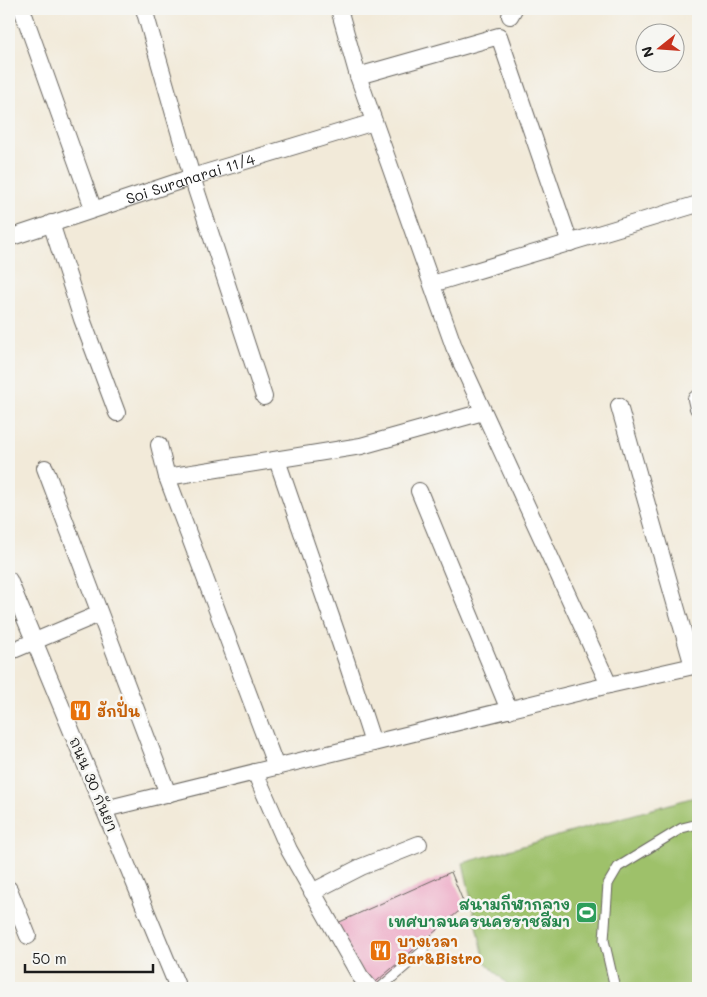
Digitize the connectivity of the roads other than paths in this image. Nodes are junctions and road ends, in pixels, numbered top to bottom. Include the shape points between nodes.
1 (22, 9) edge
2 (144, 9) edge
3 (339, 9) edge
4 (358, 76) junction
5 (374, 122) junction
6 (192, 177) junction
7 (698, 204) edge
8 (93, 208) junction
9 (51, 223) junction
10 (9, 238) edge
11 (570, 243) junction
12 (432, 284) junction
13 (264, 397) dead end
14 (619, 406) dead end
15 (484, 412) junction
16 (117, 413) dead end
17 (159, 444) dead end
18 (278, 460) junction
19 (45, 468) dead end
20 (167, 477) junction
21 (419, 491) dead end
22 (9, 580) edge
23 (99, 614) junction
24 (34, 640) junction
25 (9, 652) edge
26 (696, 665) edge
27 (609, 685) junction
28 (509, 710) junction
29 (372, 743) junction
30 (276, 767) junction
31 (255, 772) junction
32 (168, 794) junction
33 (105, 809) junction
34 (698, 824) edge
35 (420, 844) dead end
36 (9, 889) edge
37 (312, 892) junction
38 (28, 936) dead end
39 (424, 950) dead end
40 (175, 987) edge
41 (370, 988) edge
42 (380, 988) edge
43 (615, 988) edge

1 - 8 street
2 - 6 street
3 - 4 street
4 - 5 street
4 - 11 street via 499,36
5 - 6 street, Soi Suranarai 11/4
5 - 12 street
6 - 8 street, Soi Suranarai 11/4
6 - 13 street
7 - 11 street
8 - 9 street, Soi Suranarai 11/4
9 - 10 street, Soi Suranarai 11/4
9 - 16 street
11 - 12 street
12 - 15 street via 454,347
14 - 26 street
15 - 18 street via 362,446
15 - 27 street
17 - 20 street
18 - 20 street
18 - 29 street
19 - 23 street
20 - 30 street
21 - 28 street
22 - 24 street, ถนน 30 กันยา
23 - 24 street
23 - 32 street
24 - 25 street
24 - 33 street, ถนน 30 กันยา
26 - 27 street
27 - 28 street
28 - 29 street
29 - 30 street
30 - 31 street
31 - 32 street
31 - 37 street via 289,850
32 - 33 street
33 - 40 street, ถนน 30 กันยา
34 - 43 lane via 682,828 618,867 608,884 604,940
35 - 37 street via 361,867
36 - 38 street
37 - 41 street
39 - 42 lane

